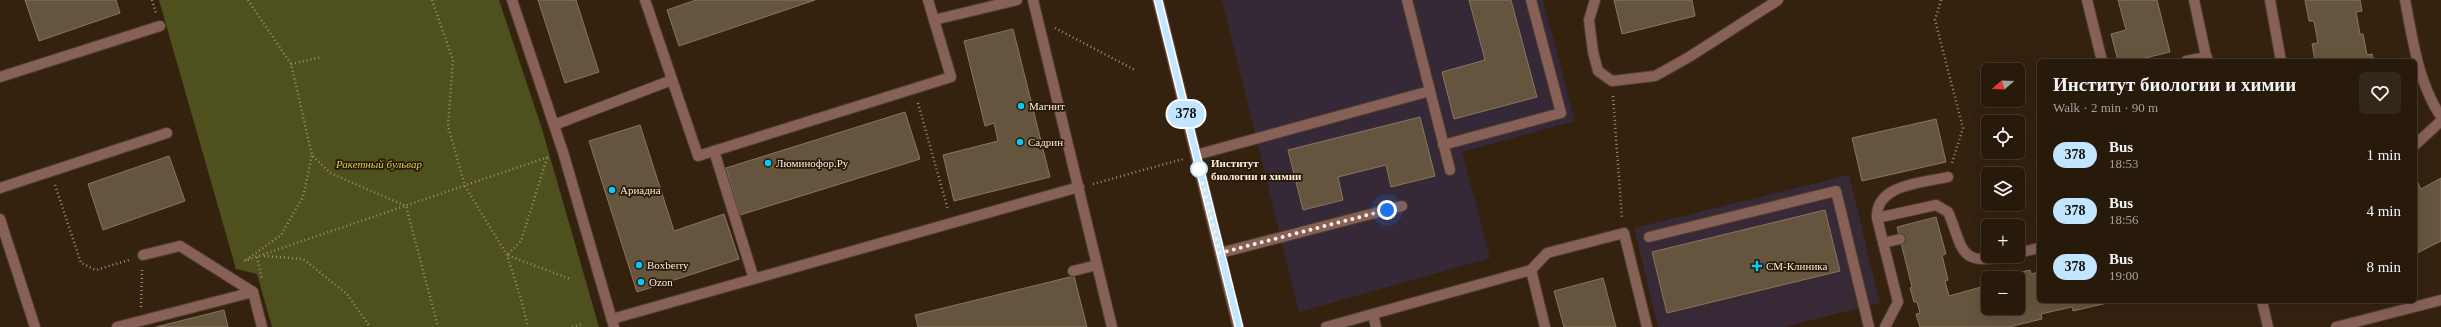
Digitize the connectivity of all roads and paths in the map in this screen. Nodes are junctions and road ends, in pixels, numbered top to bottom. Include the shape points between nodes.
1 (248, 0) edge
2 (432, 0) edge
3 (512, 0) edge
4 (645, 0) edge
5 (928, 0) edge
6 (1017, 0) edge
7 (1033, 0) edge
8 (1158, 0) edge
9 (1407, 0) edge
10 (1531, 0) edge
11 (1595, 0) edge
12 (1778, 0) edge
13 (1941, 0) edge
14 (2087, 0) edge
15 (2194, 0) edge
16 (2270, 0) edge
17 (2405, 0) edge
18 (1037, 18) junction
19 (934, 20) junction
20 (160, 26) dead end
21 (322, 57) dead end
22 (2102, 59) edge
23 (2207, 59) edge
24 (2281, 59) edge
25 (291, 64) junction
26 (1134, 70) dead end
27 (0, 77) edge
28 (672, 80) junction
29 (1612, 81) junction
30 (914, 89) junction
31 (1430, 92) junction
32 (2441, 118) edge
33 (2441, 121) edge
34 (554, 125) junction
35 (167, 133) dead end
36 (2417, 143) edge
37 (1443, 145) junction
38 (714, 151) junction
39 (312, 155) junction
40 (1196, 155) junction
41 (547, 158) dead end
42 (541, 160) dead end
43 (1450, 170) dead end
44 (51, 171) junction
45 (1948, 177) joint
46 (465, 186) junction
47 (1079, 187) junction
48 (0, 188) edge
49 (406, 206) junction
50 (1402, 206) dead end
51 (1877, 218) junction
52 (0, 219) edge
53 (952, 224) junction
54 (1624, 233) junction
55 (1649, 237) dead end
56 (1900, 239) dead end
57 (1883, 243) junction
58 (5, 245) edge
59 (2037, 248) edge
60 (2025, 251) edge
61 (1220, 253) junction
62 (143, 255) junction
63 (262, 255) junction
64 (506, 255) junction
65 (257, 257) junction
66 (1981, 259) edge
67 (1098, 265) junction
68 (1531, 270) junction
69 (1073, 271) dead end
70 (570, 279) dead end
71 (754, 279) junction
72 (263, 283) dead end
73 (253, 292) junction
74 (2441, 300) edge
75 (2262, 303) edge
76 (1373, 314) junction
77 (140, 321) junction
78 (613, 323) edge
79 (582, 324) dead end
80 (35, 327) edge
81 (117, 327) edge
82 (262, 327) edge
83 (370, 327) edge
84 (438, 327) edge
85 (528, 327) edge
86 (572, 327) edge
87 (1112, 327) edge
88 (1238, 327) edge
89 (1326, 327) edge
90 (1376, 327) edge
91 (1546, 327) edge
92 (1647, 327) edge
93 (1869, 327) edge
94 (1885, 327) edge
95 (2268, 327) edge
96 (2336, 327) edge

1 - 25 path
2 - 46 path via 453,60 448,126
3 - 34 street
4 - 28 street
5 - 19 street
6 - 19 street
7 - 18 street
8 - 40 street
9 - 31 street
10 - 37 street via 1561,113
11 - 29 street via 1589,20 1593,52 1598,71
12 - 29 street via 1655,76
13 - 45 path via 1935,20 1962,128
14 - 22 street
15 - 23 street
16 - 24 street
17 - 32 street via 2421,75 2429,97
18 - 26 path
18 - 47 street
19 - 30 street via 951,78
20 - 27 street
21 - 25 path
25 - 39 path
28 - 34 street
28 - 38 street via 698,156
29 - 54 path
30 - 38 street
30 - 53 path
31 - 37 street
31 - 40 street
33 - 36 street
34 - 78 street
35 - 44 street
37 - 43 street
38 - 71 street
39 - 49 path via 330,172
39 - 65 path via 303,197 281,234 244,261
40 - 47 path
40 - 61 street
41 - 64 path via 522,241
42 - 46 path
44 - 48 street
44 - 62 path via 81,263 96,270
45 - 51 street via 1885,194 1879,200 1876,209
46 - 49 path
46 - 64 path
47 - 53 street
47 - 67 street
49 - 63 path
49 - 84 path
50 - 61 street
51 - 57 street
51 - 66 street via 1936,204 1948,212 1956,237 1965,253
52 - 58 street
53 - 71 street
54 - 68 street via 1547,253
54 - 92 street
55 - 93 street via 1836,191
56 - 57 street
57 - 94 street via 1898,302
58 - 80 street
59 - 60 street
61 - 88 street
62 - 73 street via 180,246
62 - 77 path
63 - 65 path
63 - 83 path via 303,259 347,294
64 - 70 path
64 - 85 path
65 - 72 path
67 - 69 street
67 - 87 street
68 - 76 street
68 - 91 street
71 - 78 street
73 - 77 street
73 - 82 street
74 - 96 street
75 - 95 street
76 - 89 street
76 - 90 street
77 - 81 street
79 - 86 path

